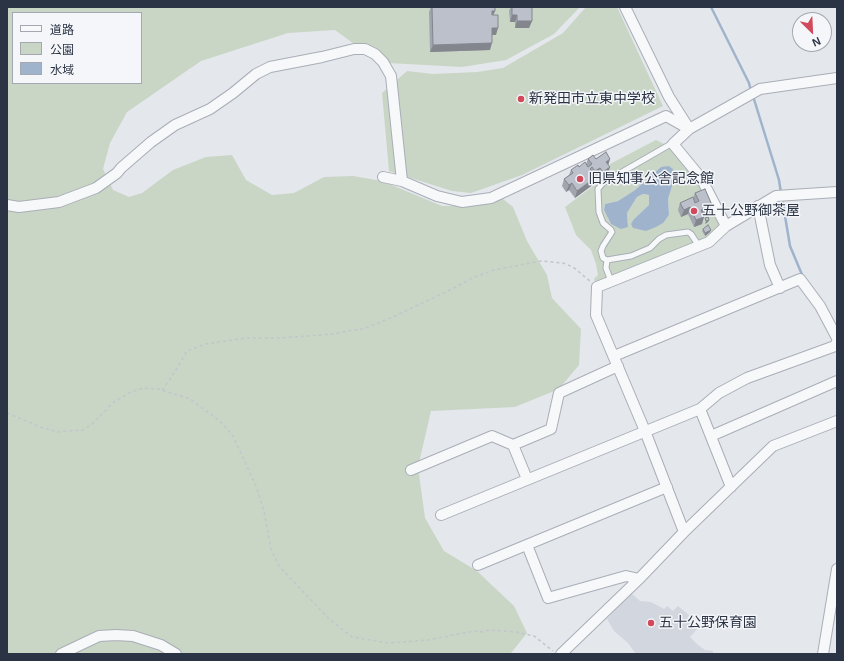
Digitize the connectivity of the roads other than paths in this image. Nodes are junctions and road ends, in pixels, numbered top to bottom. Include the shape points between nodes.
1 (625, 7) edge
2 (837, 78) edge
3 (689, 129) junction
4 (673, 144) junction
5 (383, 177) dead end
6 (402, 181) junction
7 (837, 192) edge
8 (7, 205) edge
9 (758, 206) junction
10 (726, 226) junction
11 (699, 246) junction
12 (607, 260) junction
13 (611, 281) junction
14 (780, 288) junction
15 (836, 345) edge
16 (614, 356) junction
17 (618, 366) junction
18 (837, 381) edge
19 (700, 409) junction
20 (837, 421) edge
21 (645, 431) junction
22 (711, 436) junction
23 (513, 445) junction
24 (411, 470) dead end
25 (527, 479) junction
26 (667, 487) junction
27 (731, 487) junction
28 (441, 515) dead end
29 (684, 532) junction
30 (527, 545) junction
31 (478, 565) dead end
32 (837, 569) edge
33 (639, 579) junction
34 (61, 654) edge
35 (176, 654) edge
36 (561, 654) edge
37 (823, 654) edge

1 - 3 street via 669,96
2 - 3 street via 760,88
3 - 4 street
3 - 6 street via 666,116 491,198 462,202 437,196
4 - 10 street via 701,178
4 - 12 lane via 603,183 598,189 599,212 603,223 612,232 601,251 603,258
5 - 6 street
6 - 8 street via 392,76 374,54 365,49 354,49 270,67 256,74 210,109 175,125 151,142 96,188 59,202 19,207
7 - 9 street via 776,196
9 - 10 street
9 - 14 street via 770,265
10 - 11 street via 709,242
11 - 12 lane via 688,232 666,235 650,248 631,256
11 - 13 street
12 - 13 lane via 606,268
13 - 16 street via 597,287 596,315
14 - 15 street via 800,279 820,306
14 - 16 street
15 - 19 street via 747,378 719,393
16 - 17 street
17 - 21 street
17 - 23 street via 559,394 551,429
18 - 22 street
19 - 21 street
19 - 22 street
20 - 27 street via 773,446
21 - 25 street
21 - 26 street
22 - 27 street
23 - 24 street via 492,436
23 - 25 street
25 - 28 street
26 - 29 street
26 - 30 street
27 - 29 street
29 - 33 street
30 - 31 street
30 - 33 street via 548,598 626,576
32 - 37 street
33 - 36 street
34 - 35 street via 99,636 116,635 133,636 161,645

